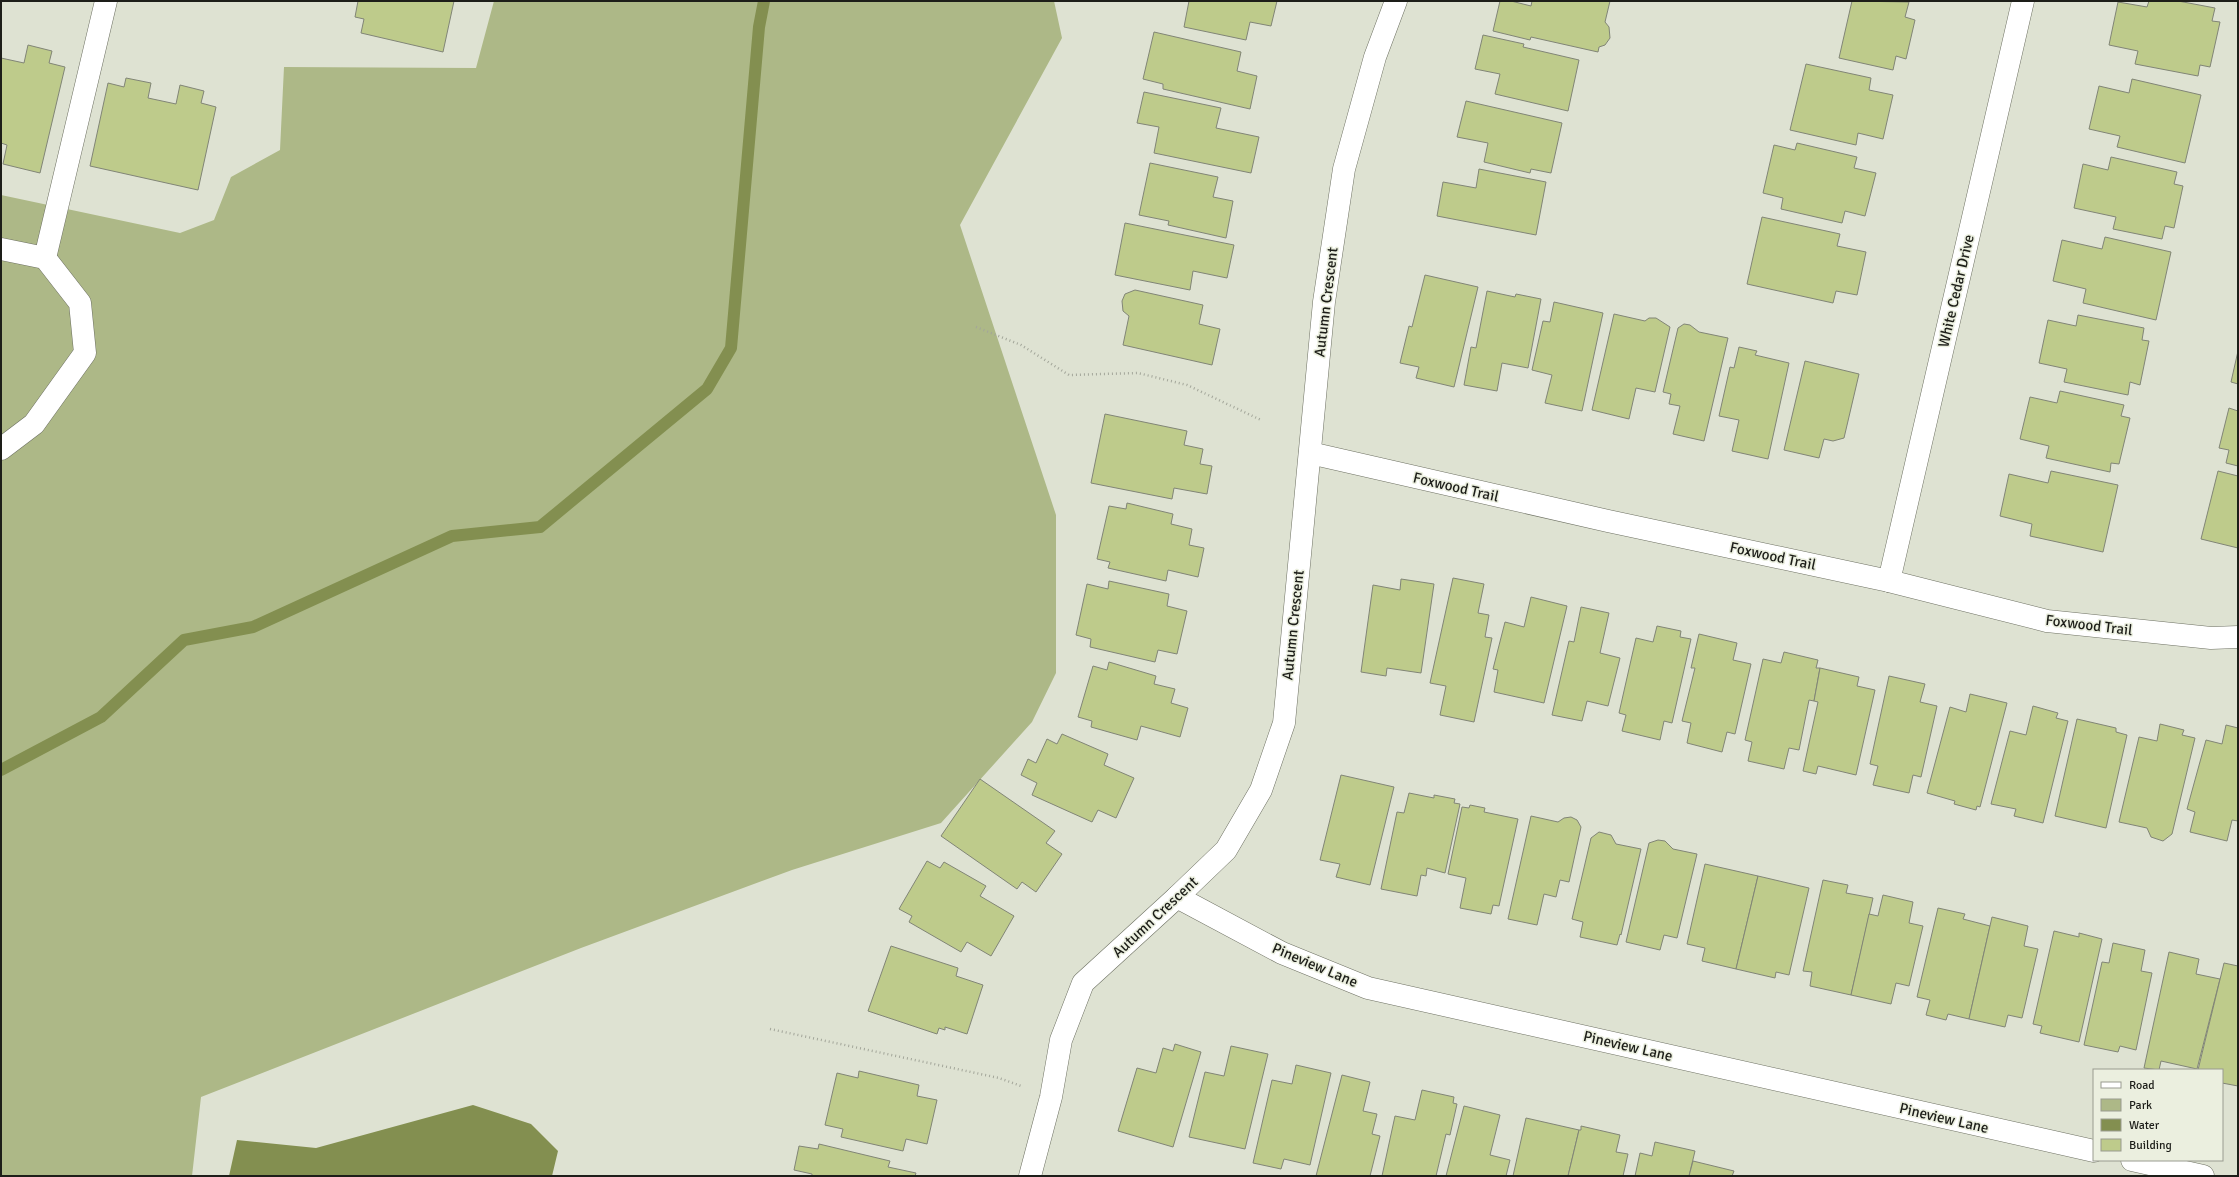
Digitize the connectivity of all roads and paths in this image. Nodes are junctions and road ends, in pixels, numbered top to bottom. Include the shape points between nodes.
1 (106, 1) edge
2 (1396, 1) edge
3 (2023, 1) edge
4 (1, 249) edge
5 (45, 258) junction
6 (976, 327) dead end
7 (1261, 420) dead end
8 (1, 449) edge
9 (1310, 453) junction
10 (1889, 581) junction
11 (2238, 637) edge
12 (1178, 897) junction
13 (770, 1029) dead end
14 (1050, 1098) junction
15 (2093, 1151) edge
16 (2136, 1161) edge
17 (1030, 1176) edge
18 (2203, 1176) edge

1 - 5 street
2 - 9 street, Autumn Crescent via 1375,57 1344,169 1324,302
3 - 10 street, White Cedar Drive
4 - 5 street
5 - 8 street via 80,303 84,353 34,424
6 - 7 path via 1021,345 1069,375 1138,373 1187,385
9 - 10 street, Foxwood Trail via 1608,521
9 - 12 street, Autumn Crescent via 1284,723 1261,790 1226,850
10 - 11 street, Foxwood Trail via 2047,621 2211,638
12 - 14 street, Autumn Crescent via 1083,983 1061,1040
12 - 15 street, Pineview Lane via 1282,953 1368,988
13 - 14 path via 1000,1078
14 - 17 street, Autumn Crescent
16 - 18 street

